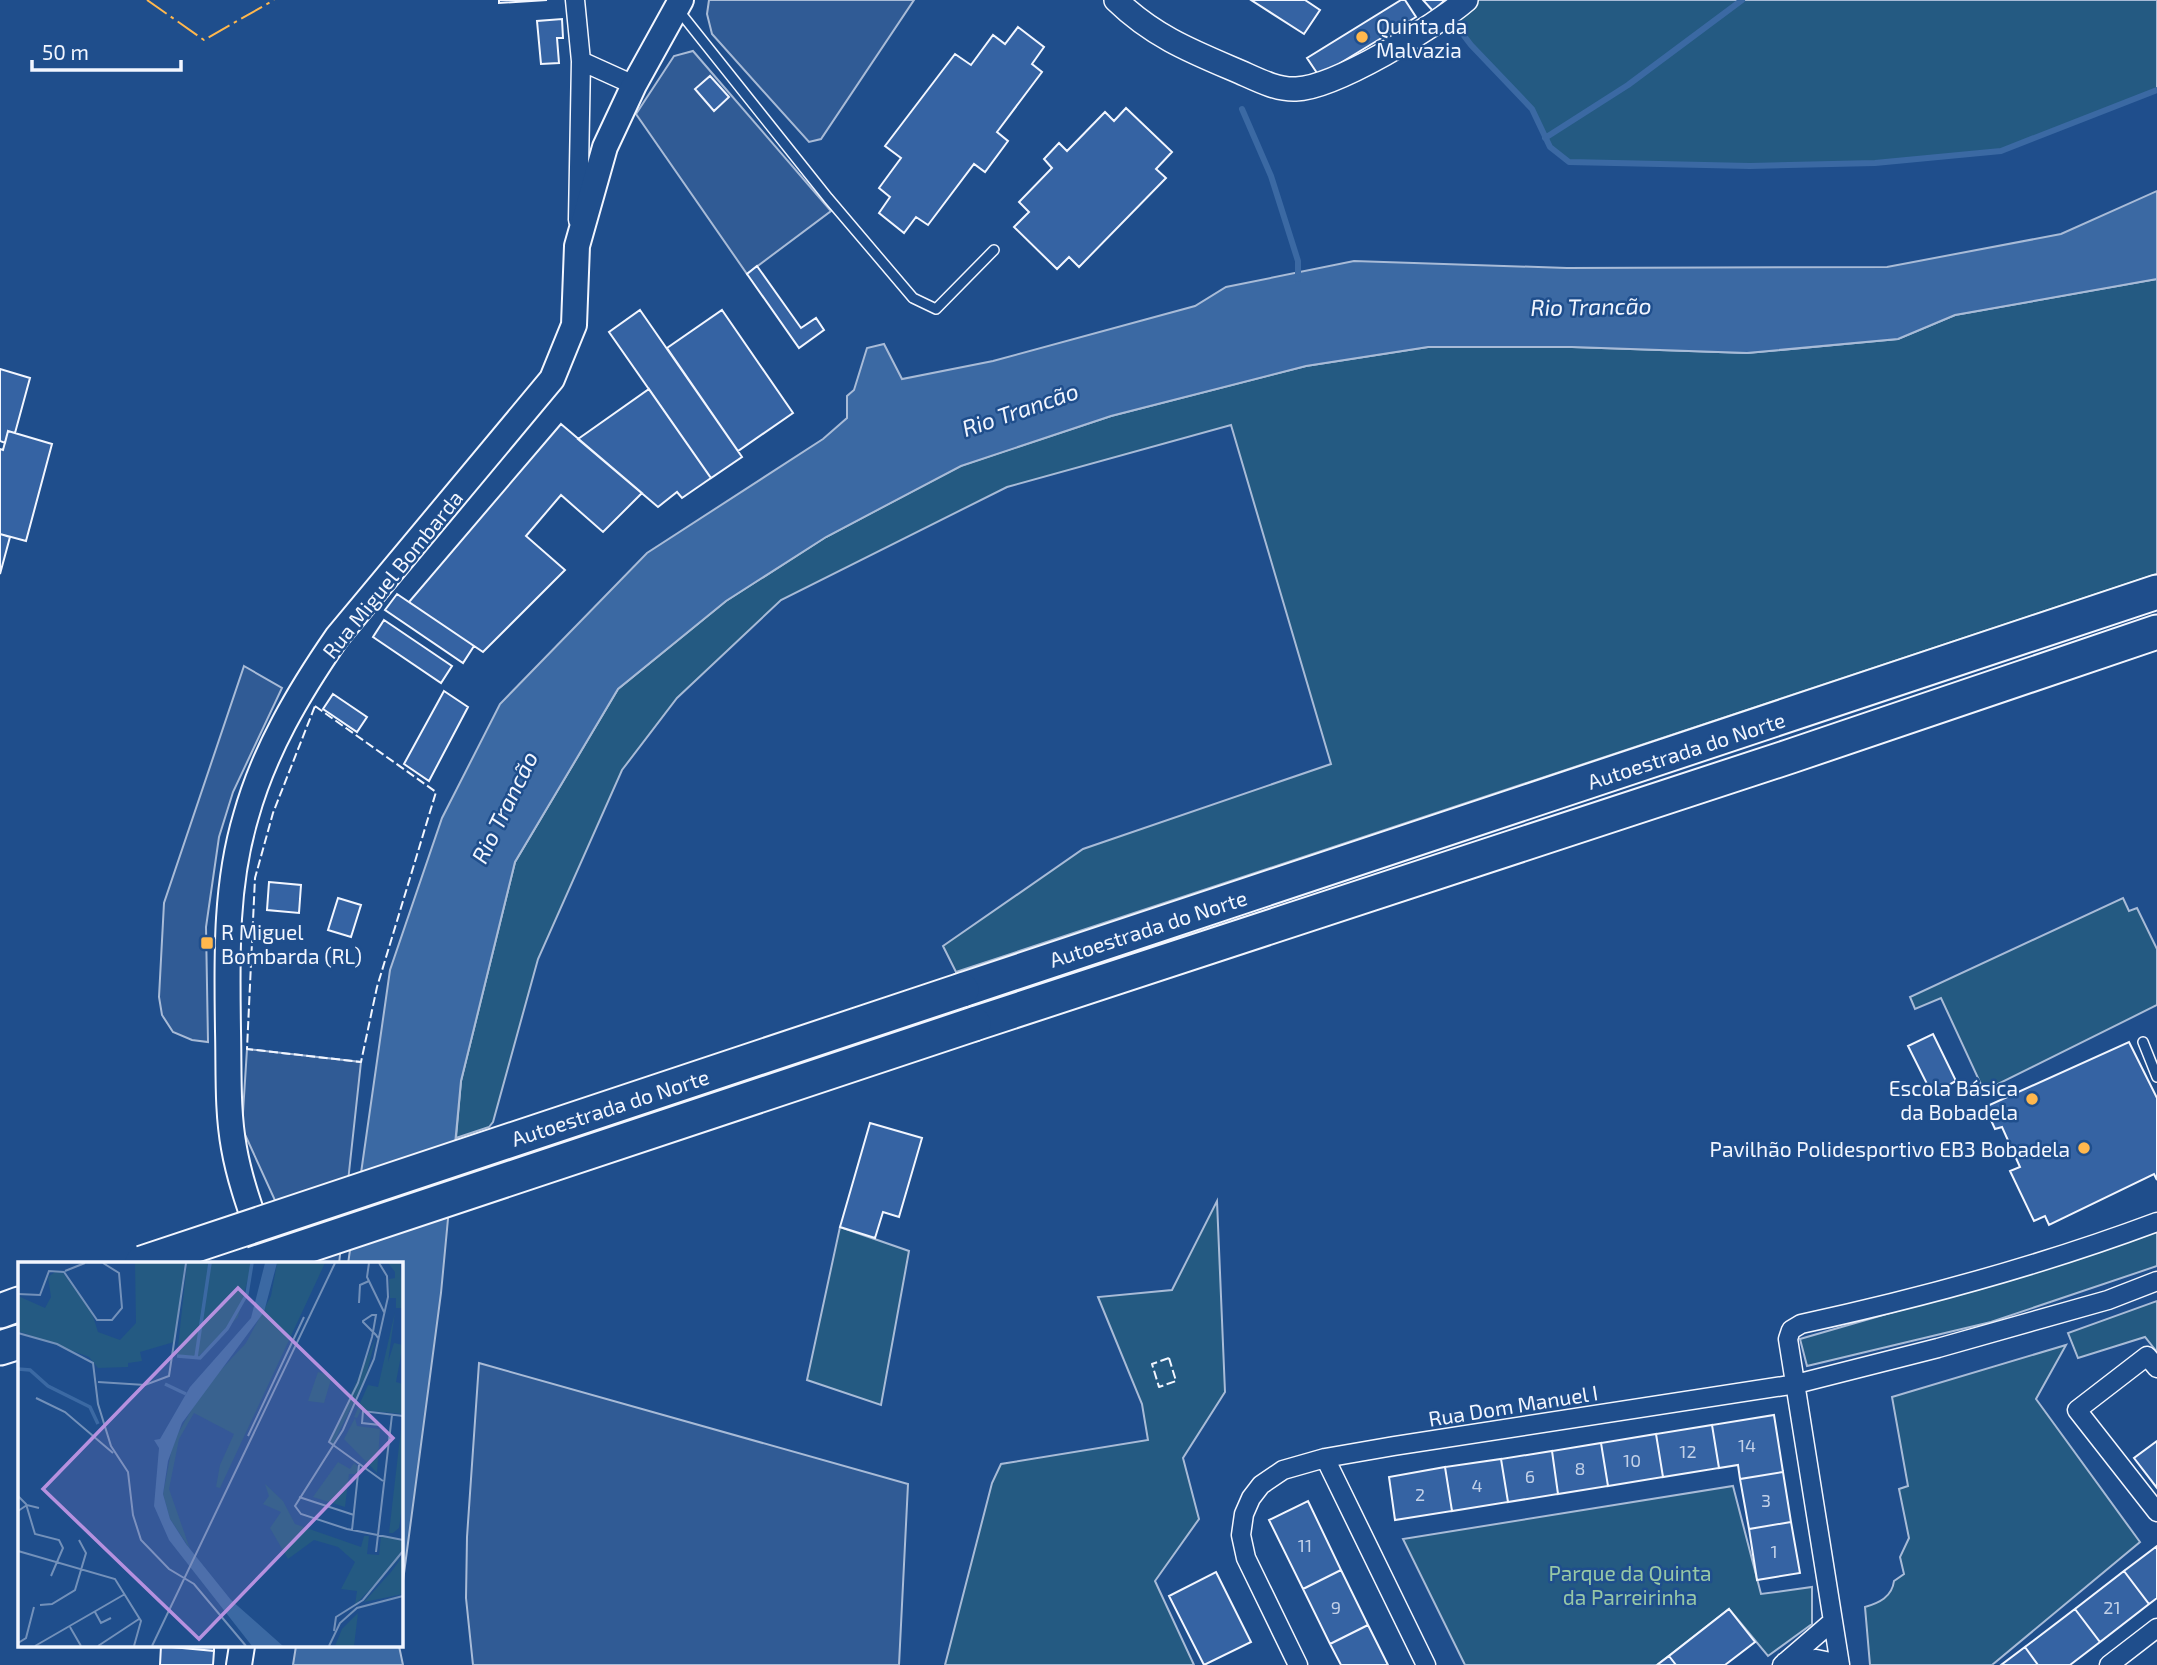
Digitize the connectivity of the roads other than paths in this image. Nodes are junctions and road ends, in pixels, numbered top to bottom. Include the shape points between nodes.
1 (575, 0) edge
2 (1116, 0) edge
3 (1466, 0) edge
4 (678, 4) edge
5 (581, 61) junction
6 (634, 85) junction
7 (577, 246) junction
8 (994, 250) dead end
9 (2157, 592) edge
10 (2157, 632) edge
11 (2143, 1042) dead end
12 (2157, 1077) edge
13 (2157, 1222) edge
14 (147, 1262) edge
15 (259, 1262) edge
16 (269, 1262) edge
17 (2157, 1281) edge
18 (18, 1304) edge
19 (0, 1311) edge
20 (18, 1342) edge
21 (0, 1348) edge
22 (2157, 1368) edge
23 (1796, 1384) junction
24 (1325, 1458) junction
25 (2157, 1513) edge
26 (1833, 1621) junction
27 (2157, 1628) edge
28 (1784, 1663) edge
29 (1297, 1665) edge
30 (1426, 1665) edge
31 (1840, 1665) edge
32 (2109, 1665) edge

1 - 5 street
2 - 3 street via 1141,22 1192,53 1255,79 1294,89 1329,81 1367,62
4 - 6 main road, Rua Miguel Bombarda
4 - 8 lane via 828,198 913,298 936,309
5 - 6 street
5 - 7 street
6 - 7 main road, Rua Miguel Bombarda via 605,147
7 - 16 main road, Rua Miguel Bombarda via 574,325 552,379 337,637 284,724 246,815 229,912 230,1123 237,1166
9 - 14 highway, Autoestrada do Norte, bridge
10 - 15 highway, Autoestrada do Norte, bridge
11 - 12 lane
13 - 23 street via 2091,1246 1881,1307 1801,1324 1791,1330 1788,1339
17 - 23 street, Rua Dom Manuel I via 1938,1348
18 - 19 highway
20 - 21 highway
22 - 25 street via 2147,1356 2077,1410
23 - 24 street, Rua Dom Manuel I
23 - 26 street
24 - 29 street, Rua Dom Manuel I via 1271,1476 1251,1499 1241,1535 1246,1558
24 - 30 street
26 - 28 street
26 - 31 street
27 - 32 street
28 - 31 street via 1816,1659

